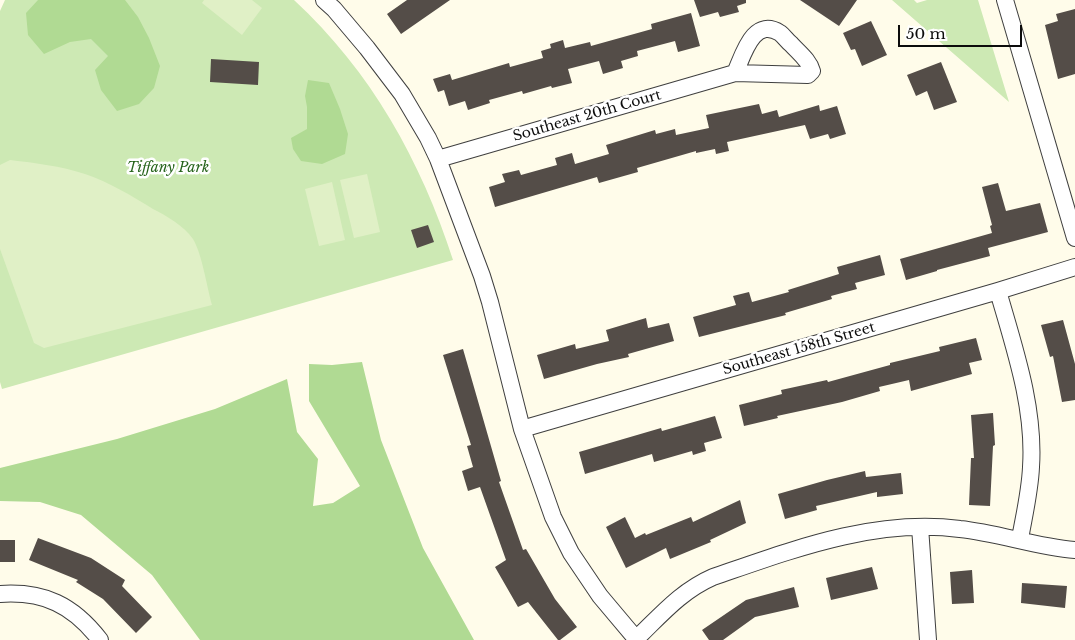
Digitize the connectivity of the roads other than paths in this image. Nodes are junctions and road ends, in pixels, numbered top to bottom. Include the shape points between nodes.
1 (1005, 0) edge
2 (334, 3) edge
3 (735, 73) dead end
4 (438, 159) junction
5 (1075, 238) edge
6 (1075, 267) edge
7 (998, 291) junction
8 (522, 429) junction
9 (920, 527) junction
10 (1020, 539) junction
11 (1075, 550) edge
12 (0, 594) edge
13 (100, 640) edge
14 (637, 640) edge
15 (928, 640) edge

1 - 5 street
2 - 4 street via 402,94
3 - 4 street, Southeast 20th Court
4 - 8 street via 490,302
6 - 7 street, Southeast 158th Street
7 - 8 street, Southeast 158th Street
7 - 10 street via 1024,389 1030,430 1032,467
8 - 14 street via 553,518 571,553 600,596
9 - 10 street via 959,529
9 - 14 street via 870,531 816,542 713,577 687,590
9 - 15 street
10 - 11 street
12 - 13 street via 33,595 60,603 90,626

